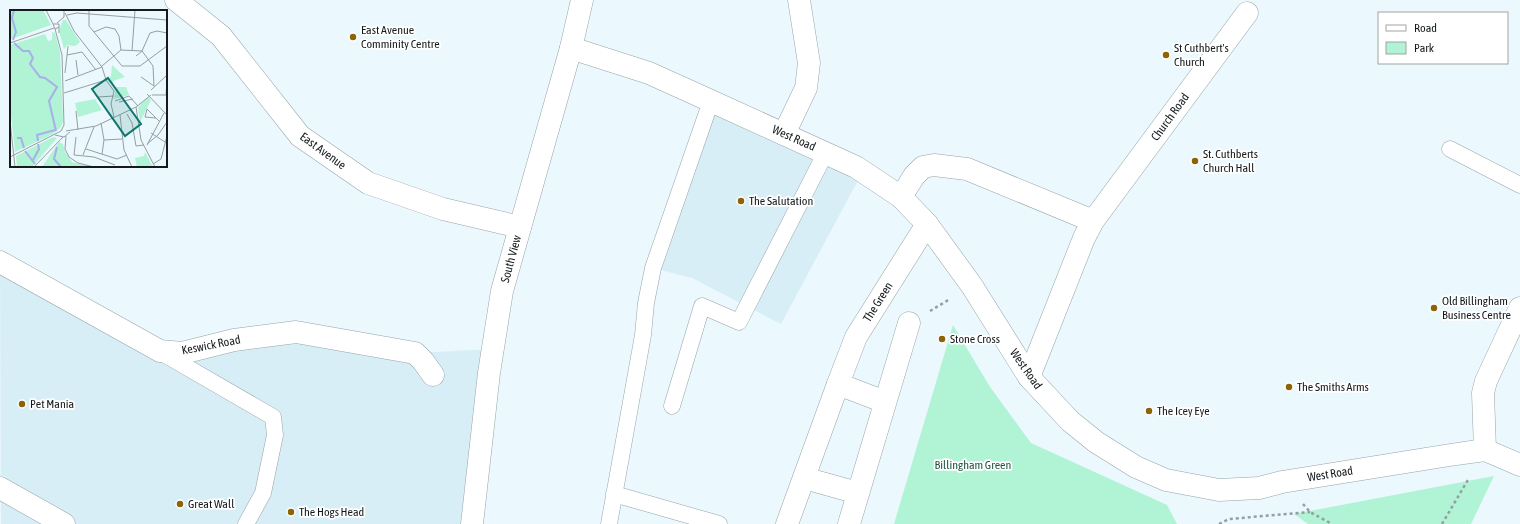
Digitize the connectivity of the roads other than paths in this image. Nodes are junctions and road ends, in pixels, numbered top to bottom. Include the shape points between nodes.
1 (176, 0) edge
2 (582, 0) edge
3 (799, 0) edge
4 (1246, 13) dead end
5 (570, 48) junction
6 (711, 101) junction
7 (784, 134) junction
8 (1450, 149) dead end
9 (826, 152) junction
10 (1520, 185) edge
11 (901, 197) junction
12 (1093, 221) junction
13 (927, 224) junction
14 (520, 227) junction
15 (0, 262) edge
16 (1520, 308) edge
17 (909, 323) road end
18 (160, 351) junction
19 (433, 375) dead end
20 (1029, 377) junction
21 (838, 384) junction
22 (885, 402) junction
23 (672, 406) dead end
24 (1485, 450) junction
25 (1520, 465) edge
26 (804, 478) junction
27 (0, 488) edge
28 (858, 493) junction
29 (614, 494) junction
30 (64, 524) edge
31 (246, 524) edge
32 (472, 524) edge
33 (609, 524) edge
34 (719, 524) edge
35 (787, 524) edge
36 (849, 524) edge

1 - 14 street, East Avenue via 221,36 300,136 368,183 443,209
2 - 5 street, South View
3 - 7 street via 809,63 806,88
4 - 12 street, Church Road
5 - 6 street, West Road via 649,73
5 - 14 street, South View
6 - 7 street, West Road
6 - 29 lane via 653,268
7 - 9 street, West Road
8 - 10 lane
9 - 11 street, West Road via 856,167
9 - 23 lane via 739,322 702,306
11 - 12 street via 914,176 923,168 934,165 967,169
11 - 13 street, West Road
12 - 20 street, Church Road
13 - 20 street, West Road via 972,286
13 - 21 street, The Green via 856,337
14 - 32 street, South View via 502,291 489,373
15 - 18 street, Keswick Road
16 - 24 street via 1486,381 1483,393
17 - 22 street
18 - 19 street, Keswick Road via 182,352 234,340 296,332 415,353
18 - 31 lane via 273,417 275,435 263,493
20 - 24 street, West Road via 1070,421 1096,442 1136,467 1166,480 1219,490 1259,488
21 - 22 street
21 - 26 street, The Green
22 - 28 street
24 - 25 street
26 - 28 street
26 - 35 street, The Green
27 - 30 street
28 - 36 street
29 - 33 lane
29 - 34 lane

